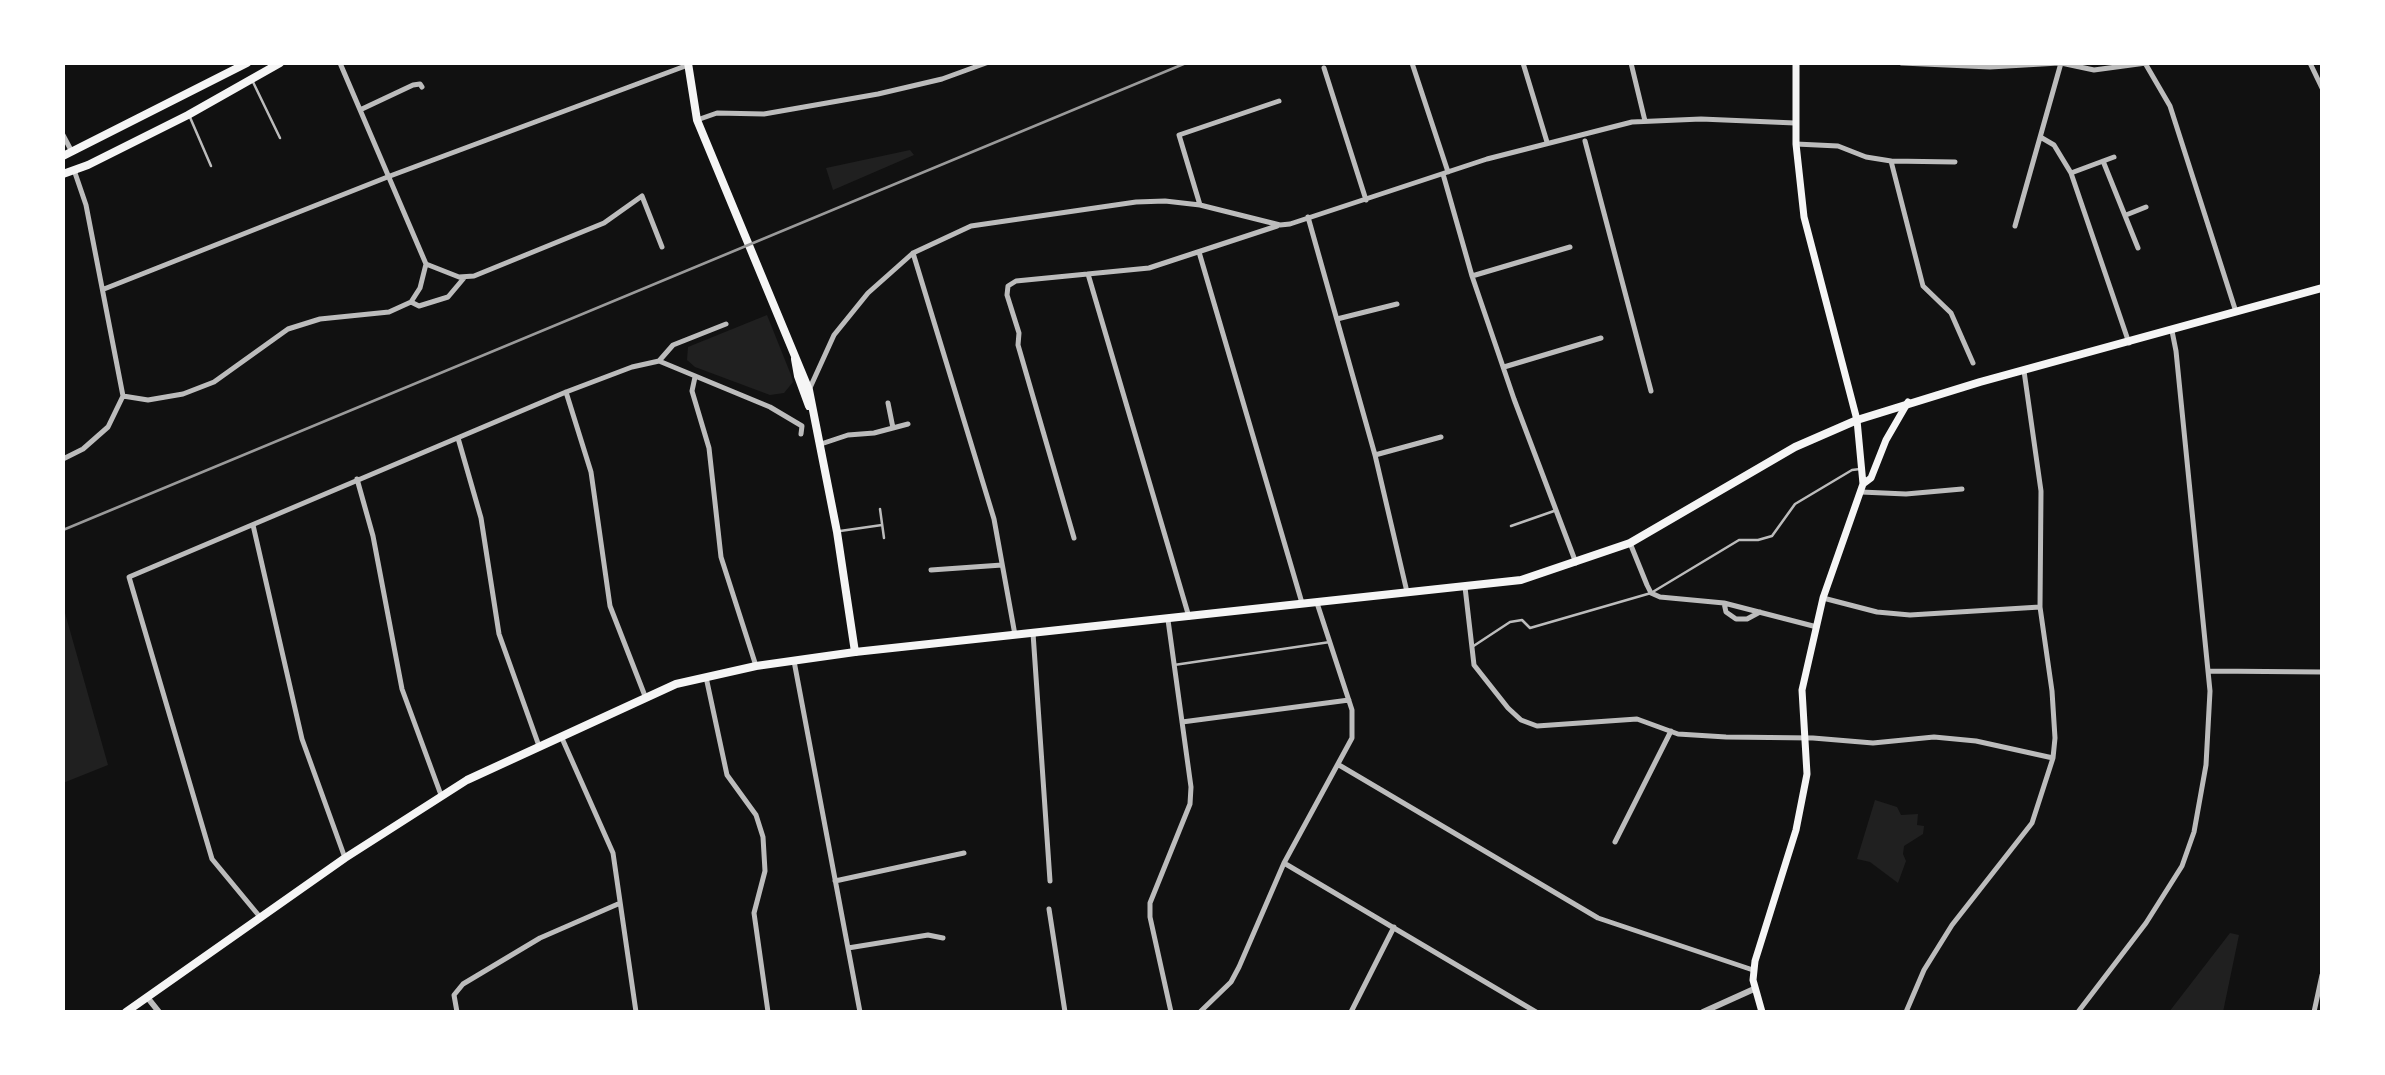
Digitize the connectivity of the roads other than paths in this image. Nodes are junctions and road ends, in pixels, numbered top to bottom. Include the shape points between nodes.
1 (247, 63) edge
2 (280, 63) edge
3 (340, 63) edge
4 (986, 63) edge
5 (1412, 63) edge
6 (1523, 63) edge
7 (1631, 63) edge
8 (1796, 63) edge
9 (1902, 63) edge
10 (2060, 63) edge
11 (2146, 63) edge
12 (2310, 63) edge
13 (688, 64) edge
14 (1993, 65) edge
15 (1324, 68) dead end
16 (253, 81) junction
17 (422, 87) dead end
18 (2322, 88) edge
19 (1279, 101) dead end
20 (362, 109) junction
21 (188, 115) junction
22 (697, 120) junction
23 (1645, 121) junction
24 (1796, 123) junction
25 (63, 135) edge
26 (280, 138) dead end
27 (2042, 138) junction
28 (1585, 141) dead end
29 (1547, 142) junction
30 (1796, 144) junction
31 (67, 154) edge
32 (2114, 157) dead end
33 (1891, 161) junction
34 (2103, 161) junction
35 (1955, 162) dead end
36 (211, 166) dead end
37 (74, 170) junction
38 (1446, 173) junction
39 (2071, 173) junction
40 (63, 174) edge
41 (390, 176) junction
42 (1366, 200) junction
43 (1200, 205) junction
44 (2146, 207) dead end
45 (2126, 215) junction
46 (1308, 217) junction
47 (1280, 225) junction
48 (2015, 226) dead end
49 (663, 247) dead end
50 (1570, 247) dead end
51 (2138, 248) dead end
52 (1199, 252) junction
53 (913, 253) junction
54 (426, 264) junction
55 (1088, 274) junction
56 (1472, 276) junction
57 (464, 278) junction
58 (2322, 288) edge
59 (104, 289) junction
60 (411, 302) junction
61 (1397, 304) dead end
62 (2237, 313) junction
63 (1337, 319) junction
64 (726, 324) dead end
65 (2172, 331) junction
66 (1601, 338) dead end
67 (2129, 343) junction
68 (795, 356) junction
69 (660, 361) junction
70 (1973, 363) dead end
71 (1504, 367) junction
72 (2024, 371) junction
73 (695, 377) junction
74 (810, 390) junction
75 (1651, 391) dead end
76 (566, 392) junction
77 (123, 396) junction
78 (1908, 402) junction
79 (888, 403) dead end
80 (812, 410) junction
81 (1857, 420) junction
82 (908, 424) dead end
83 (893, 428) junction
84 (801, 434) dead end
85 (1441, 437) dead end
86 (457, 438) junction
87 (821, 444) junction
88 (1375, 455) junction
89 (63, 459) edge
90 (1863, 469) junction
91 (357, 479) junction
92 (1862, 488) junction
93 (1962, 489) dead end
94 (880, 509) dead end
95 (1557, 510) junction
96 (253, 525) junction
97 (882, 525) junction
98 (1511, 526) dead end
99 (837, 532) junction
100 (884, 538) dead end
101 (1074, 538) dead end
102 (1630, 543) junction
103 (1576, 563) junction
104 (1002, 565) junction
105 (931, 570) dead end
106 (1465, 587) junction
107 (1407, 592) junction
108 (1651, 593) junction
109 (1824, 598) junction
110 (1302, 603) junction
111 (1317, 603) junction
112 (1724, 603) junction
113 (2040, 607) junction
114 (1760, 612) junction
115 (1189, 617) junction
116 (1168, 620) junction
117 (1817, 626) junction
118 (1034, 633) junction
119 (1015, 636) junction
120 (1330, 642) junction
121 (1471, 648) junction
122 (855, 652) junction
123 (794, 661) junction
124 (1174, 665) junction
125 (756, 666) junction
126 (2208, 671) junction
127 (2322, 672) edge
128 (706, 677) junction
129 (645, 696) junction
130 (1349, 700) junction
131 (1182, 722) junction
132 (1671, 731) junction
133 (561, 736) junction
134 (1805, 738) junction
135 (539, 746) junction
136 (2053, 758) junction
137 (1339, 765) junction
138 (441, 795) junction
139 (1615, 842) dead end
140 (964, 853) dead end
141 (345, 859) junction
142 (1284, 863) junction
143 (835, 881) junction
144 (1050, 881) dead end
145 (618, 904) junction
146 (1049, 909) dead end
147 (260, 918) junction
148 (1394, 927) junction
149 (943, 938) dead end
150 (848, 948) junction
151 (1753, 970) junction
152 (2322, 975) edge
153 (1754, 989) junction
154 (148, 997) junction
155 (126, 1012) edge
156 (159, 1012) edge
157 (457, 1012) edge
158 (636, 1012) edge
159 (768, 1012) edge
160 (860, 1012) edge
161 (1065, 1012) edge
162 (1171, 1012) edge
163 (1200, 1012) edge
164 (1351, 1012) edge
165 (1536, 1012) edge
166 (1703, 1012) edge
167 (1762, 1012) edge
168 (1906, 1012) edge
169 (2078, 1012) edge
170 (2314, 1012) edge

1 - 31 main road
2 - 16 main road
3 - 20 street
4 - 22 street via 943,79 865,97 764,114 717,113
5 - 38 street
6 - 29 street
7 - 23 street
8 - 24 main road
9 - 14 street
10 - 11 street via 2094,70
10 - 14 street
10 - 27 street
11 - 62 street via 2170,106
12 - 18 street
13 - 22 main road
13 - 41 street
15 - 42 street
16 - 21 main road
16 - 26 lane
17 - 20 street via 413,85
19 - 43 street via 1179,135
20 - 41 street
21 - 36 lane
21 - 37 main road
22 - 68 main road
23 - 24 street
23 - 29 street
24 - 30 main road
25 - 31 street
27 - 39 street via 2054,145
27 - 48 street
28 - 75 street
29 - 38 street
30 - 33 street via 1838,146
30 - 81 main road via 1807,235
32 - 34 street
33 - 35 street
33 - 70 street via 1923,286 1951,313
34 - 39 street
34 - 45 street
37 - 40 main road
37 - 59 street via 82,187
38 - 42 street
38 - 56 street
39 - 67 street
41 - 54 street
41 - 59 street
42 - 46 street
43 - 47 street
43 - 53 street via 1136,202 1002,219 961,229
44 - 45 street
45 - 51 street
46 - 47 street
46 - 63 street
47 - 52 street
49 - 57 street via 642,196 604,223
50 - 56 street
52 - 55 street via 1149,268
52 - 110 street
53 - 74 street via 868,293 834,335
53 - 104 street via 994,519
54 - 57 street
54 - 60 street
55 - 101 street via 1016,281 1008,286 1007,295 1019,333 1017,345
55 - 115 street
56 - 71 street
57 - 60 street via 448,297 419,306
58 - 62 main road
59 - 77 street
60 - 77 street via 389,312 320,318 288,329 214,382 183,394 148,400
61 - 63 street
62 - 65 main road
63 - 88 street
64 - 69 street via 673,345
65 - 67 main road
65 - 126 street
66 - 71 street
67 - 72 main road
68 - 74 main road
68 - 80 main road
69 - 73 street
69 - 76 street
71 - 95 street
72 - 78 main road
72 - 113 street via 2041,491
73 - 84 street via 770,407 802,426
73 - 125 street via 692,391 709,448 721,556
74 - 80 main road
76 - 86 street
76 - 129 street via 591,472 610,607
77 - 89 street via 108,427
78 - 81 main road
78 - 92 main road
79 - 83 street
80 - 87 main road
81 - 90 main road
81 - 102 main road via 1796,447
82 - 83 street
83 - 87 street
85 - 88 street
86 - 91 street
86 - 135 street via 481,518 499,634
87 - 99 main road
88 - 107 street
90 - 92 main road
90 - 108 lane via 1852,470 1795,504 1772,536 1739,540
91 - 96 street
91 - 138 street via 373,536 402,689
92 - 93 street via 1906,494
92 - 109 main road
94 - 97 lane
95 - 98 lane
95 - 103 street
96 - 141 street via 302,739
96 - 147 street via 129,577 212,859
97 - 99 lane
97 - 100 lane
99 - 122 main road
102 - 103 main road
102 - 108 street
103 - 106 main road via 1521,580
104 - 105 street
104 - 119 street
106 - 107 main road
106 - 121 street
107 - 111 main road
108 - 112 street
108 - 121 lane via 1530,628 1522,620 1510,622
109 - 113 street via 1910,615
109 - 117 main road
110 - 111 main road
110 - 115 main road
111 - 120 street
112 - 114 street
112 - 114 street via 1735,620
113 - 136 street via 2053,691
114 - 117 street
115 - 116 main road
116 - 118 main road
116 - 124 street
117 - 134 main road via 1802,690
118 - 119 main road
118 - 144 street
119 - 122 main road
120 - 124 lane
120 - 130 street
121 - 132 street via 1474,665 1485,681 1521,720 1537,726 1637,719
122 - 123 main road
123 - 125 main road
123 - 143 street
124 - 131 street
125 - 128 main road
126 - 127 street
126 - 169 street via 2206,765 2186,854 2157,907
128 - 129 main road
128 - 159 street via 727,775 756,815 763,837 765,872 754,913
129 - 133 main road
130 - 131 street
130 - 137 street via 1354,727
131 - 162 street via 1190,803 1150,903
132 - 134 street
132 - 139 street
133 - 135 main road
133 - 145 street via 613,853
134 - 136 street via 1873,743 1934,737
134 - 151 main road via 1803,802
135 - 138 main road
136 - 168 street via 2032,823 1952,925 1924,970
137 - 142 street
137 - 151 street via 1598,918
138 - 141 main road
140 - 143 street
141 - 147 main road
142 - 148 street
142 - 163 street via 1231,982
143 - 150 street
145 - 157 street via 540,937 463,984 454,995
145 - 158 street
146 - 161 street
147 - 154 main road
148 - 164 street
148 - 165 street
149 - 150 street via 928,935
150 - 160 street
151 - 153 main road
152 - 170 street
153 - 166 street
153 - 167 main road
154 - 155 main road
154 - 156 street

